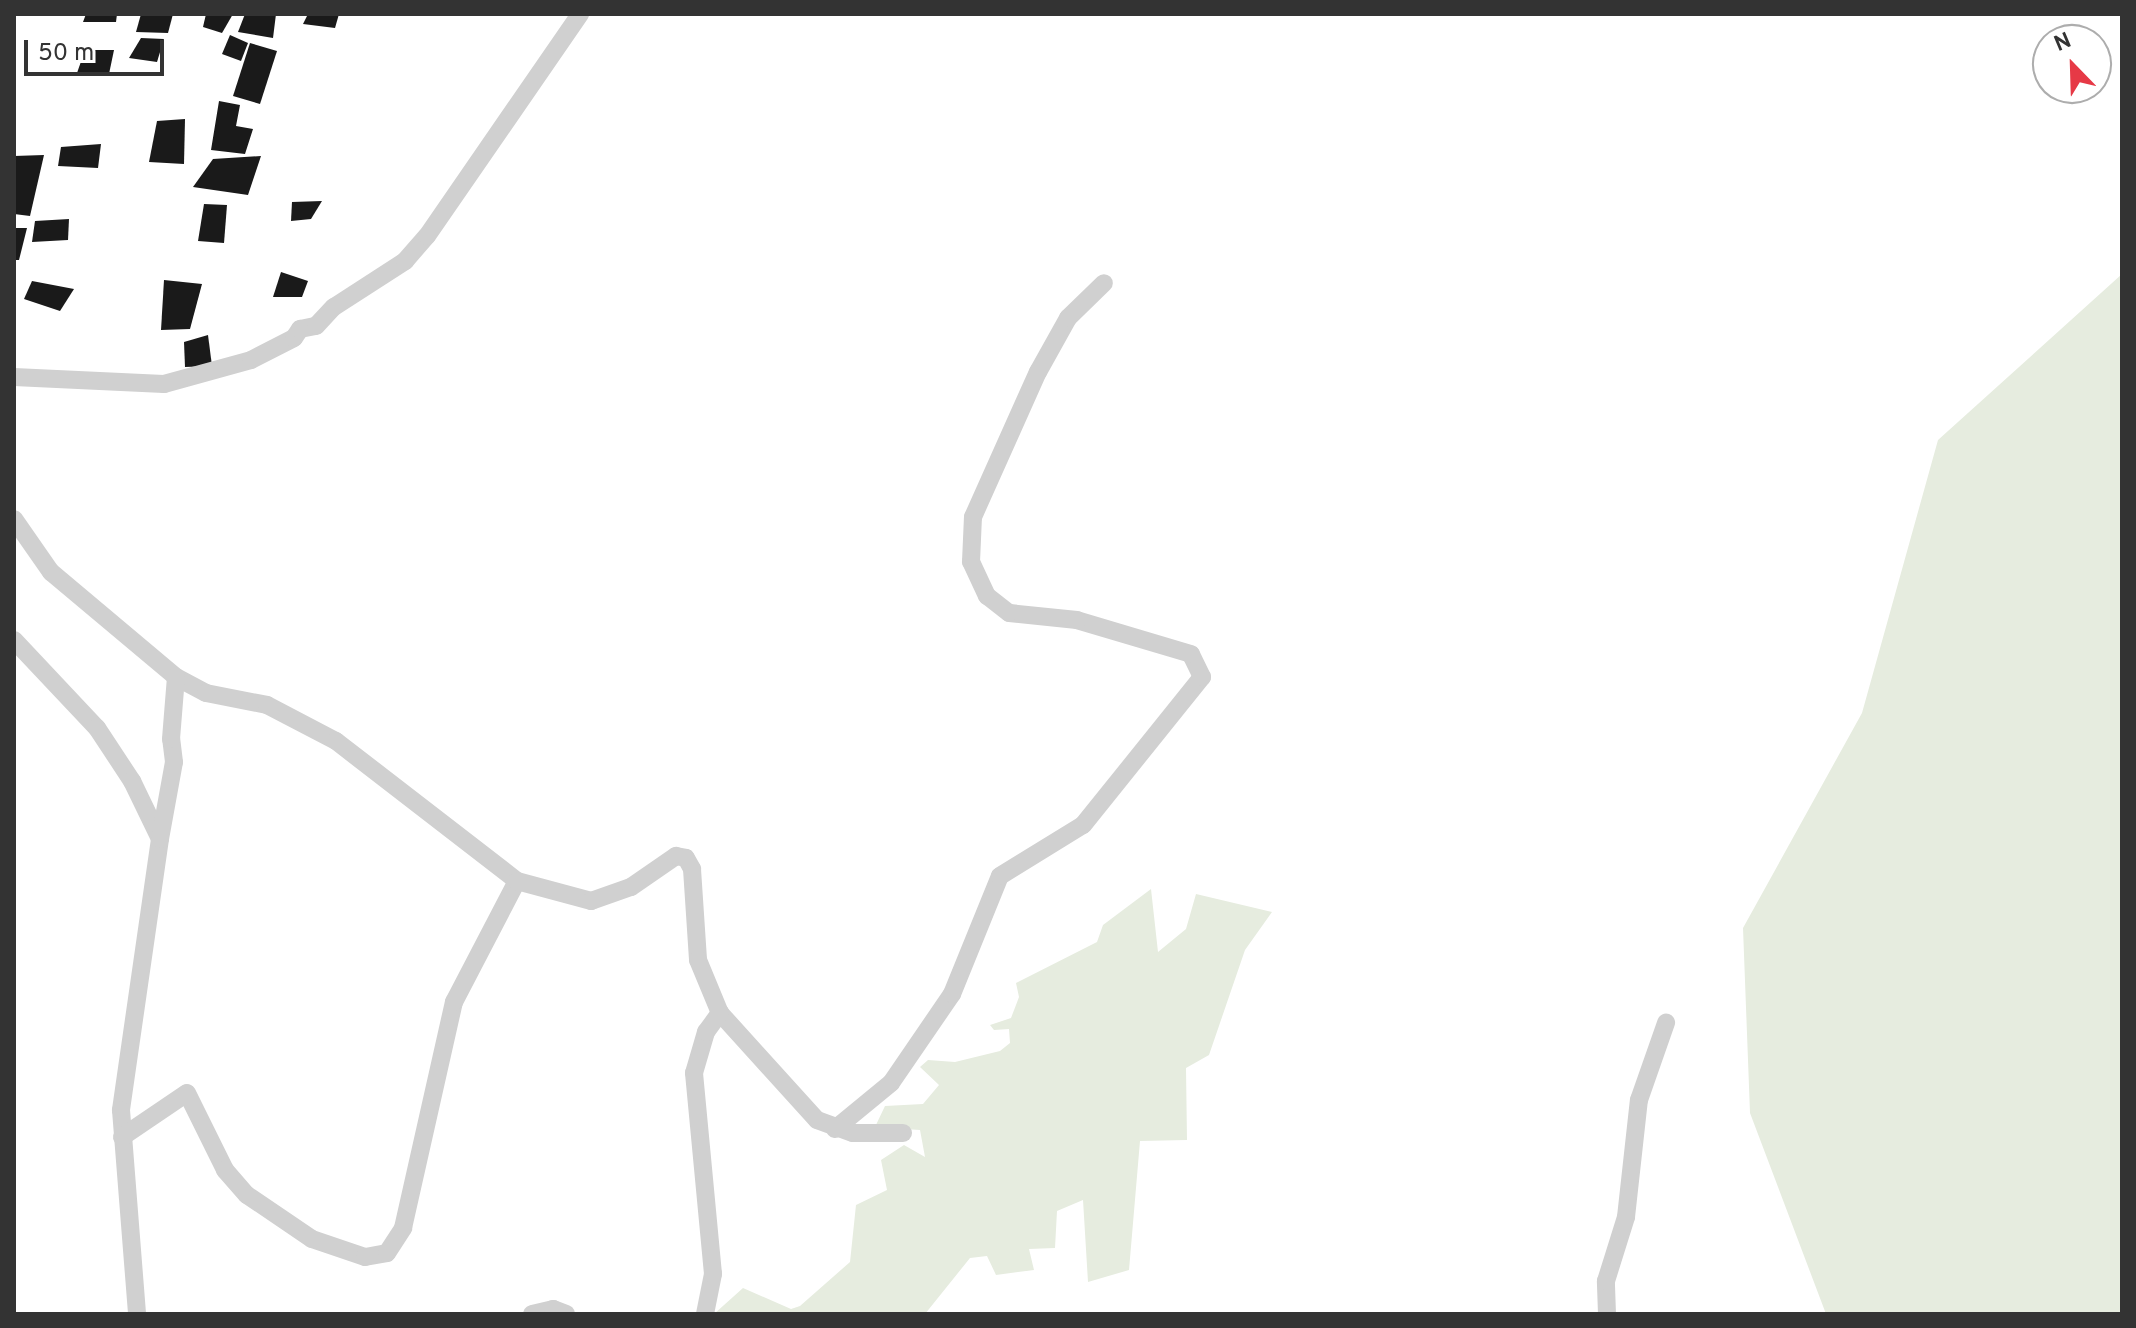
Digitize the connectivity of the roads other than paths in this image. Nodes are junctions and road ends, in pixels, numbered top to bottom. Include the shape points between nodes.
1 (580, 14) edge
2 (1104, 283) dead end
3 (14, 377) edge
4 (14, 519) edge
5 (14, 640) edge
6 (176, 677) junction
7 (160, 839) junction
8 (517, 881) junction
9 (720, 1013) junction
10 (1666, 1023) dead end
11 (835, 1129) junction
12 (903, 1133) dead end
13 (122, 1137) junction
14 (137, 1314) edge
15 (532, 1314) edge
16 (566, 1314) edge
17 (705, 1314) edge
18 (1607, 1314) edge

1 - 3 street via 419,244 316,326 300,329 294,338 251,360 164,384
2 - 11 street via 1068,318 1038,372 973,517 971,562 987,596 1009,613 1077,620 1191,654 1202,677 1083,825 1000,876 952,994 891,1083
4 - 6 street via 51,572
5 - 7 street via 97,728 132,781
6 - 7 street via 174,762
6 - 8 street via 206,693 267,705 336,741
7 - 13 street via 126,1069
8 - 9 street via 591,901 631,887 676,856 686,858 698,960
8 - 13 street via 454,1002 403,1228 387,1253 365,1257 332,1247 285,1225 256,1202 225,1170 187,1093
9 - 11 street via 801,1106
9 - 17 street via 706,1032 694,1073 713,1274
10 - 18 street via 1639,1100 1626,1217 1606,1281
11 - 12 street
13 - 14 street
15 - 16 street via 553,1309

